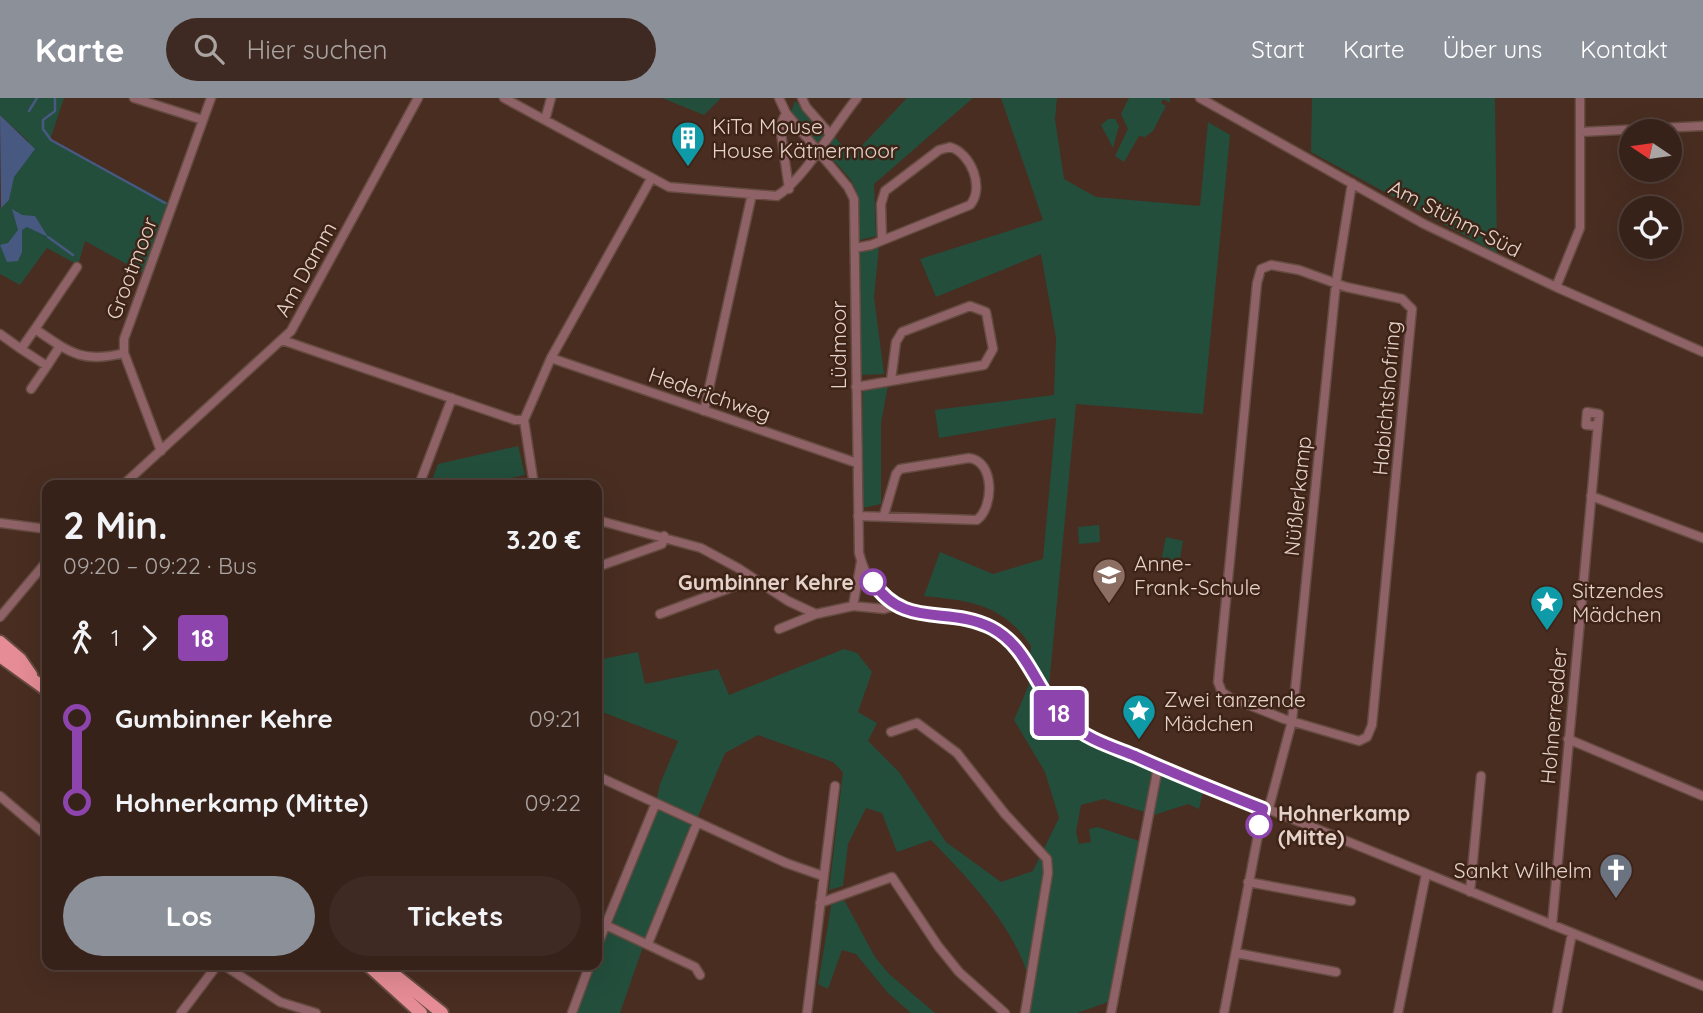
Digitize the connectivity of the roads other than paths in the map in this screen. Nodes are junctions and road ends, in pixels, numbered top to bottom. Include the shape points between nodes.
1 (134, 98) edge
2 (211, 98) edge
3 (418, 98) edge
4 (504, 98) edge
5 (551, 98) edge
6 (779, 98) edge
7 (802, 98) edge
8 (857, 98) edge
9 (1200, 98) edge
10 (1580, 98) edge
11 (786, 113) junction
12 (204, 120) junction
13 (545, 120) junction
14 (1703, 126) edge
15 (1580, 132) junction
16 (829, 133) junction
17 (817, 150) junction
18 (651, 179) junction
19 (1352, 183) junction
20 (789, 189) junction
21 (752, 194) junction
22 (882, 240) junction
23 (855, 248) junction
24 (77, 267) dead end
25 (1336, 283) junction
26 (1556, 288) junction
27 (35, 329) junction
28 (0, 334) edge
29 (282, 340) junction
30 (60, 346) junction
31 (21, 349) junction
32 (1703, 352) edge
33 (124, 353) junction
34 (551, 358) junction
35 (47, 366) junction
36 (891, 380) junction
37 (856, 387) junction
38 (31, 389) dead end
39 (452, 398) junction
40 (704, 411) junction
41 (524, 420) junction
42 (1598, 426) dead end
43 (161, 451) junction
44 (857, 463) junction
45 (129, 480) edge
46 (421, 480) edge
47 (533, 480) edge
48 (1591, 496) junction
49 (884, 515) junction
50 (858, 516) junction
51 (602, 521) edge
52 (0, 523) edge
53 (42, 528) edge
54 (664, 536) junction
55 (1703, 538) edge
56 (861, 562) junction
57 (602, 565) edge
58 (42, 567) edge
59 (751, 577) junction
60 (853, 606) junction
61 (894, 606) junction
62 (660, 614) dead end
63 (816, 614) junction
64 (0, 617) edge
65 (779, 629) dead end
66 (0, 642) edge
67 (0, 656) edge
68 (34, 679) junction
69 (42, 686) edge
70 (1293, 721) junction
71 (891, 732) dead end
72 (1568, 739) junction
73 (1158, 766) junction
74 (1481, 776) dead end
75 (602, 778) edge
76 (835, 786) dead end
77 (0, 796) edge
78 (1703, 796) edge
79 (655, 805) junction
80 (1266, 810) junction
81 (697, 823) junction
82 (42, 832) edge
83 (1426, 874) junction
84 (823, 876) junction
85 (1248, 882) junction
86 (1470, 892) junction
87 (1351, 901) dead end
88 (820, 904) junction
89 (602, 921) edge
90 (602, 923) edge
91 (1552, 925) junction
92 (1572, 933) junction
93 (649, 941) dead end
94 (1236, 953) junction
95 (215, 970) edge
96 (228, 970) edge
97 (374, 970) edge
98 (386, 970) edge
99 (588, 970) edge
100 (1336, 972) dead end
101 (700, 975) dead end
102 (1703, 986) edge
103 (416, 1008) edge
104 (181, 1013) edge
105 (310, 1013) edge
106 (442, 1013) edge
107 (572, 1013) edge
108 (807, 1013) edge
109 (1005, 1013) edge
110 (1025, 1013) edge
111 (1111, 1013) edge
112 (1224, 1013) edge
113 (1398, 1013) edge
114 (1557, 1013) edge

1 - 12 street
2 - 12 street, Grootmoor
3 - 29 street, Am Damm
4 - 13 street
5 - 13 street
6 - 11 street, Lüdmoor
7 - 16 street
8 - 16 street
9 - 19 street, Am Stühm-Süd
10 - 15 street
11 - 17 street, Lüdmoor
11 - 20 street via 780,125
12 - 33 street, Grootmoor via 127,327
13 - 18 street
14 - 15 street
15 - 26 street via 1580,228
16 - 17 street
17 - 20 street
17 - 23 street, Lüdmoor via 853,195
18 - 21 street via 669,187
18 - 34 street
19 - 25 street, Nüßlerkamp
19 - 26 street, Am Stühm-Süd via 1423,224
20 - 21 street via 777,196
21 - 40 street
22 - 22 street via 972,202 977,186 963,155 950,147 939,149 885,191
22 - 23 street
23 - 37 street, Lüdmoor
24 - 27 street
25 - 70 street, Nüßlerkamp
25 - 70 street, Habichtshofring via 1282,266 1265,267 1259,274 1218,676 1225,695
25 - 70 street, Habichtshofring via 1402,299 1412,311 1372,724 1367,737 1355,741
26 - 32 street, Am Stühm-Süd
27 - 30 street
27 - 31 street
28 - 31 street
29 - 39 street
29 - 43 street, Am Damm
30 - 33 street via 92,359
30 - 35 street
31 - 35 street
33 - 43 street, Grootmoor
34 - 40 street, Hederichweg
34 - 41 street
35 - 38 street
36 - 36 street via 986,364 993,345 986,312 970,306 904,330 896,342
36 - 37 street
37 - 44 street, Lüdmoor
39 - 41 street
39 - 46 street
40 - 44 street, Hederichweg
41 - 47 street
42 - 48 street, Hohnerredder
43 - 45 street, Am Damm
44 - 50 street, Lüdmoor
48 - 55 street
48 - 72 street, Hohnerredder
49 - 49 street via 977,520 989,502 984,468 969,458 900,469
49 - 50 street
50 - 56 street, Lüdmoor
51 - 54 street
52 - 53 street
54 - 57 street via 662,544
54 - 59 street via 701,548
56 - 60 street
56 - 61 street, Lüdmoor
58 - 64 street
59 - 62 street
59 - 63 street
60 - 61 street
60 - 63 street
61 - 73 street via 973,620 992,628 1023,655 1046,696 1069,723
63 - 65 street
66 - 68 main road
67 - 68 main road
68 - 69 main road
70 - 80 street, Nüßlerkamp
71 - 110 street via 917,723 938,736 1047,859
72 - 78 street
72 - 91 street, Hohnerredder
73 - 80 street
73 - 111 street
74 - 86 street
75 - 79 street
76 - 84 street
77 - 82 street
79 - 81 street
79 - 89 street
80 - 83 street
80 - 85 street, Nüßlerkamp
81 - 84 street
81 - 93 street
83 - 86 street
83 - 113 street
84 - 88 street
85 - 87 street
85 - 94 street, Nüßlerkamp
86 - 91 street
88 - 108 street
88 - 109 street via 892,877 937,946
90 - 101 street via 695,967
91 - 92 street
92 - 102 street
92 - 114 street
94 - 100 street
94 - 112 street, Nüßlerkamp
95 - 104 street
96 - 105 street via 254,988
97 - 103 main road
98 - 103 main road
99 - 107 street
103 - 106 main road

